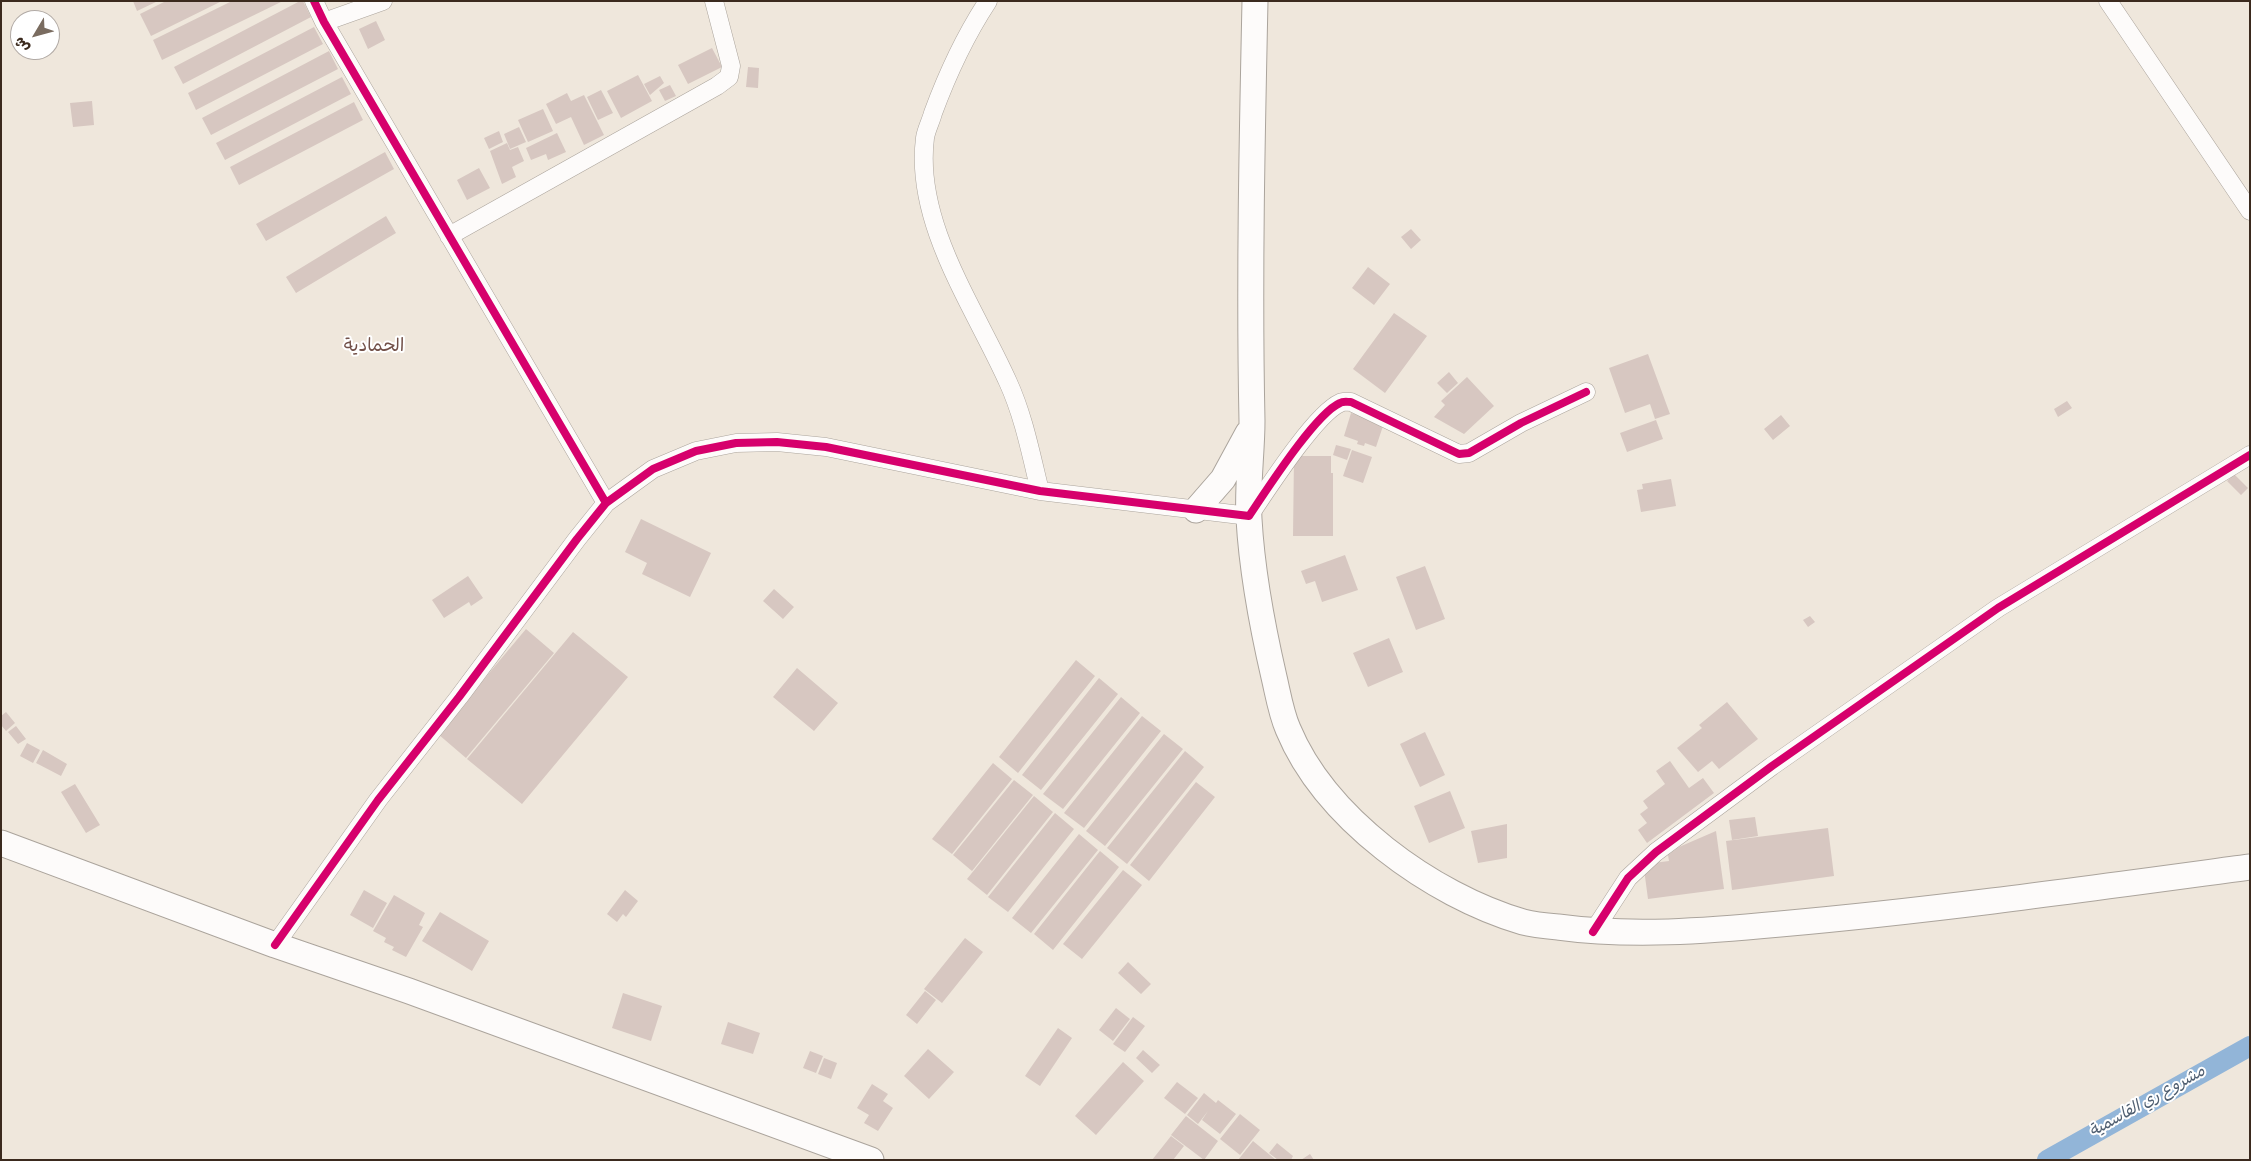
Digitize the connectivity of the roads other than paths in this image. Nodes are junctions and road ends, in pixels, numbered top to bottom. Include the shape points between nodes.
1 (314, 1) edge
2 (383, 1) edge
3 (714, 1) edge
4 (988, 1) edge
5 (1255, 1) edge
6 (2108, 1) edge
7 (324, 22) junction
8 (2250, 211) edge
9 (449, 236) junction
10 (1586, 392) dead end
11 (1252, 426) junction
12 (2250, 455) edge
13 (1040, 491) junction
14 (606, 503) junction
15 (1196, 510) junction
16 (1249, 516) junction
17 (1, 843) edge
18 (2250, 867) edge
19 (1593, 932) junction
20 (275, 945) junction
21 (838, 1154) edge
22 (872, 1160) edge

1 - 7 street
2 - 7 street
3 - 9 street via 731,66 728,77
4 - 13 street via 942,89 925,137 924,171 932,216 951,267 986,334 1015,401
5 - 11 main road via 1250,301
6 - 8 street
7 - 9 street
9 - 14 street
10 - 16 street via 1522,423 1469,454 1459,454 1351,402 1341,402 1330,409 1294,452
11 - 15 main road via 1223,479
11 - 16 main road
12 - 19 street via 1998,608 1764,772 1656,852 1628,878
13 - 14 street via 826,447 777,442 736,443 696,451 653,469
13 - 15 street
14 - 20 street via 378,800
15 - 16 street
16 - 19 main road via 1258,603 1274,677 1287,727 1312,774 1352,819 1397,858 1442,888 1526,923
17 - 20 main road
18 - 19 main road via 1808,922 1701,931
20 - 21 main road via 409,991
21 - 22 main road

